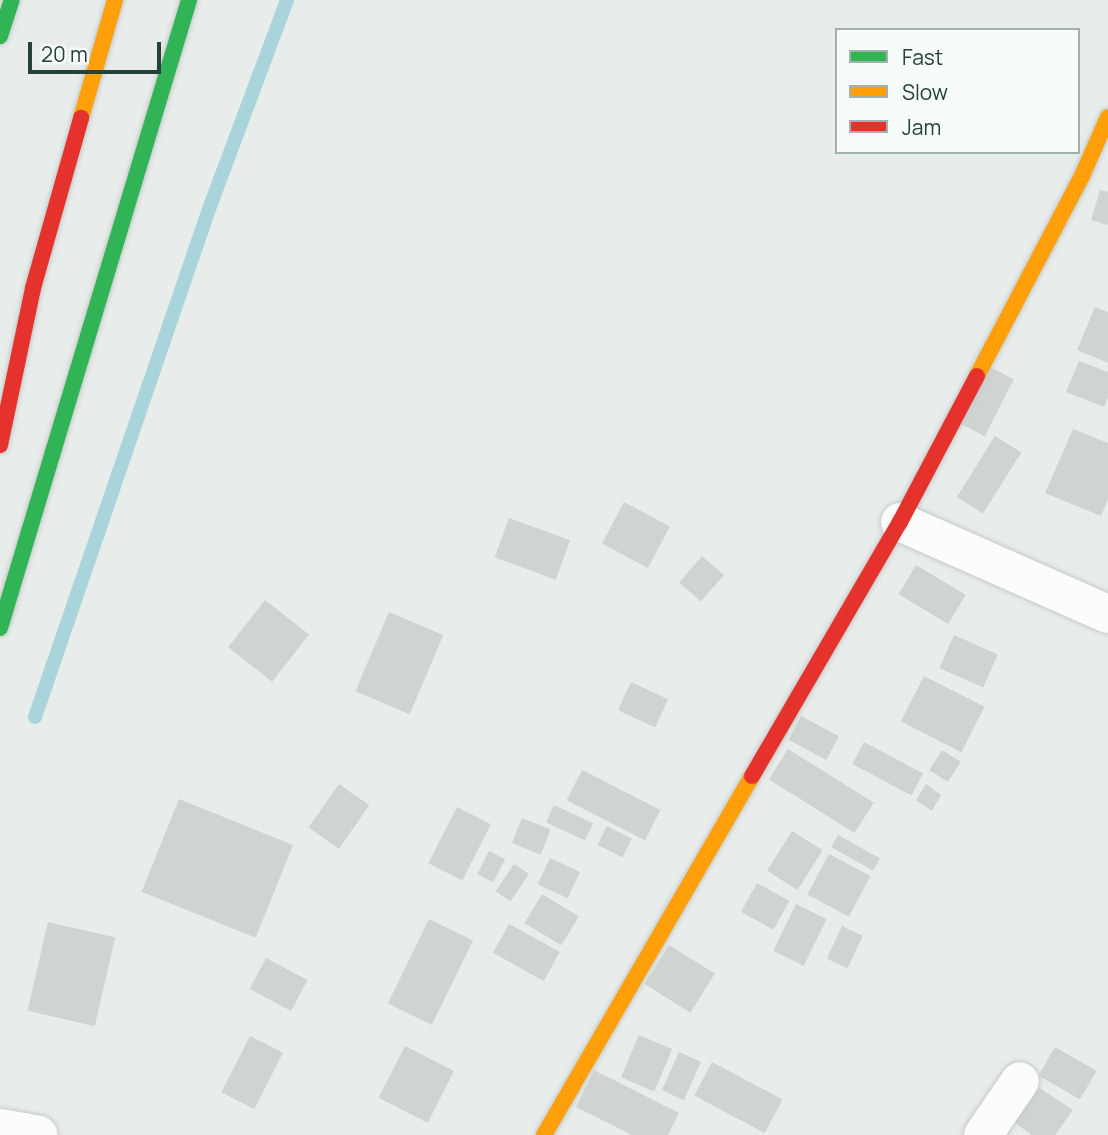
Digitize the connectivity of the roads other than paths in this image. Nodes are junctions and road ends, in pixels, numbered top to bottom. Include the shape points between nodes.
1 (12, 0) edge
2 (116, 0) edge
3 (189, 0) edge
4 (0, 36) edge
5 (1108, 117) edge
6 (0, 445) edge
7 (900, 522) junction
8 (1108, 614) edge
9 (0, 628) edge
10 (1020, 1081) dead end
11 (0, 1128) edge
12 (38, 1135) edge
13 (544, 1135) edge
14 (983, 1135) edge

1 - 4 main road
2 - 6 main road via 33,288
3 - 9 main road
5 - 7 main road via 1082,176
7 - 8 street
7 - 13 main road
10 - 14 street
11 - 12 street

